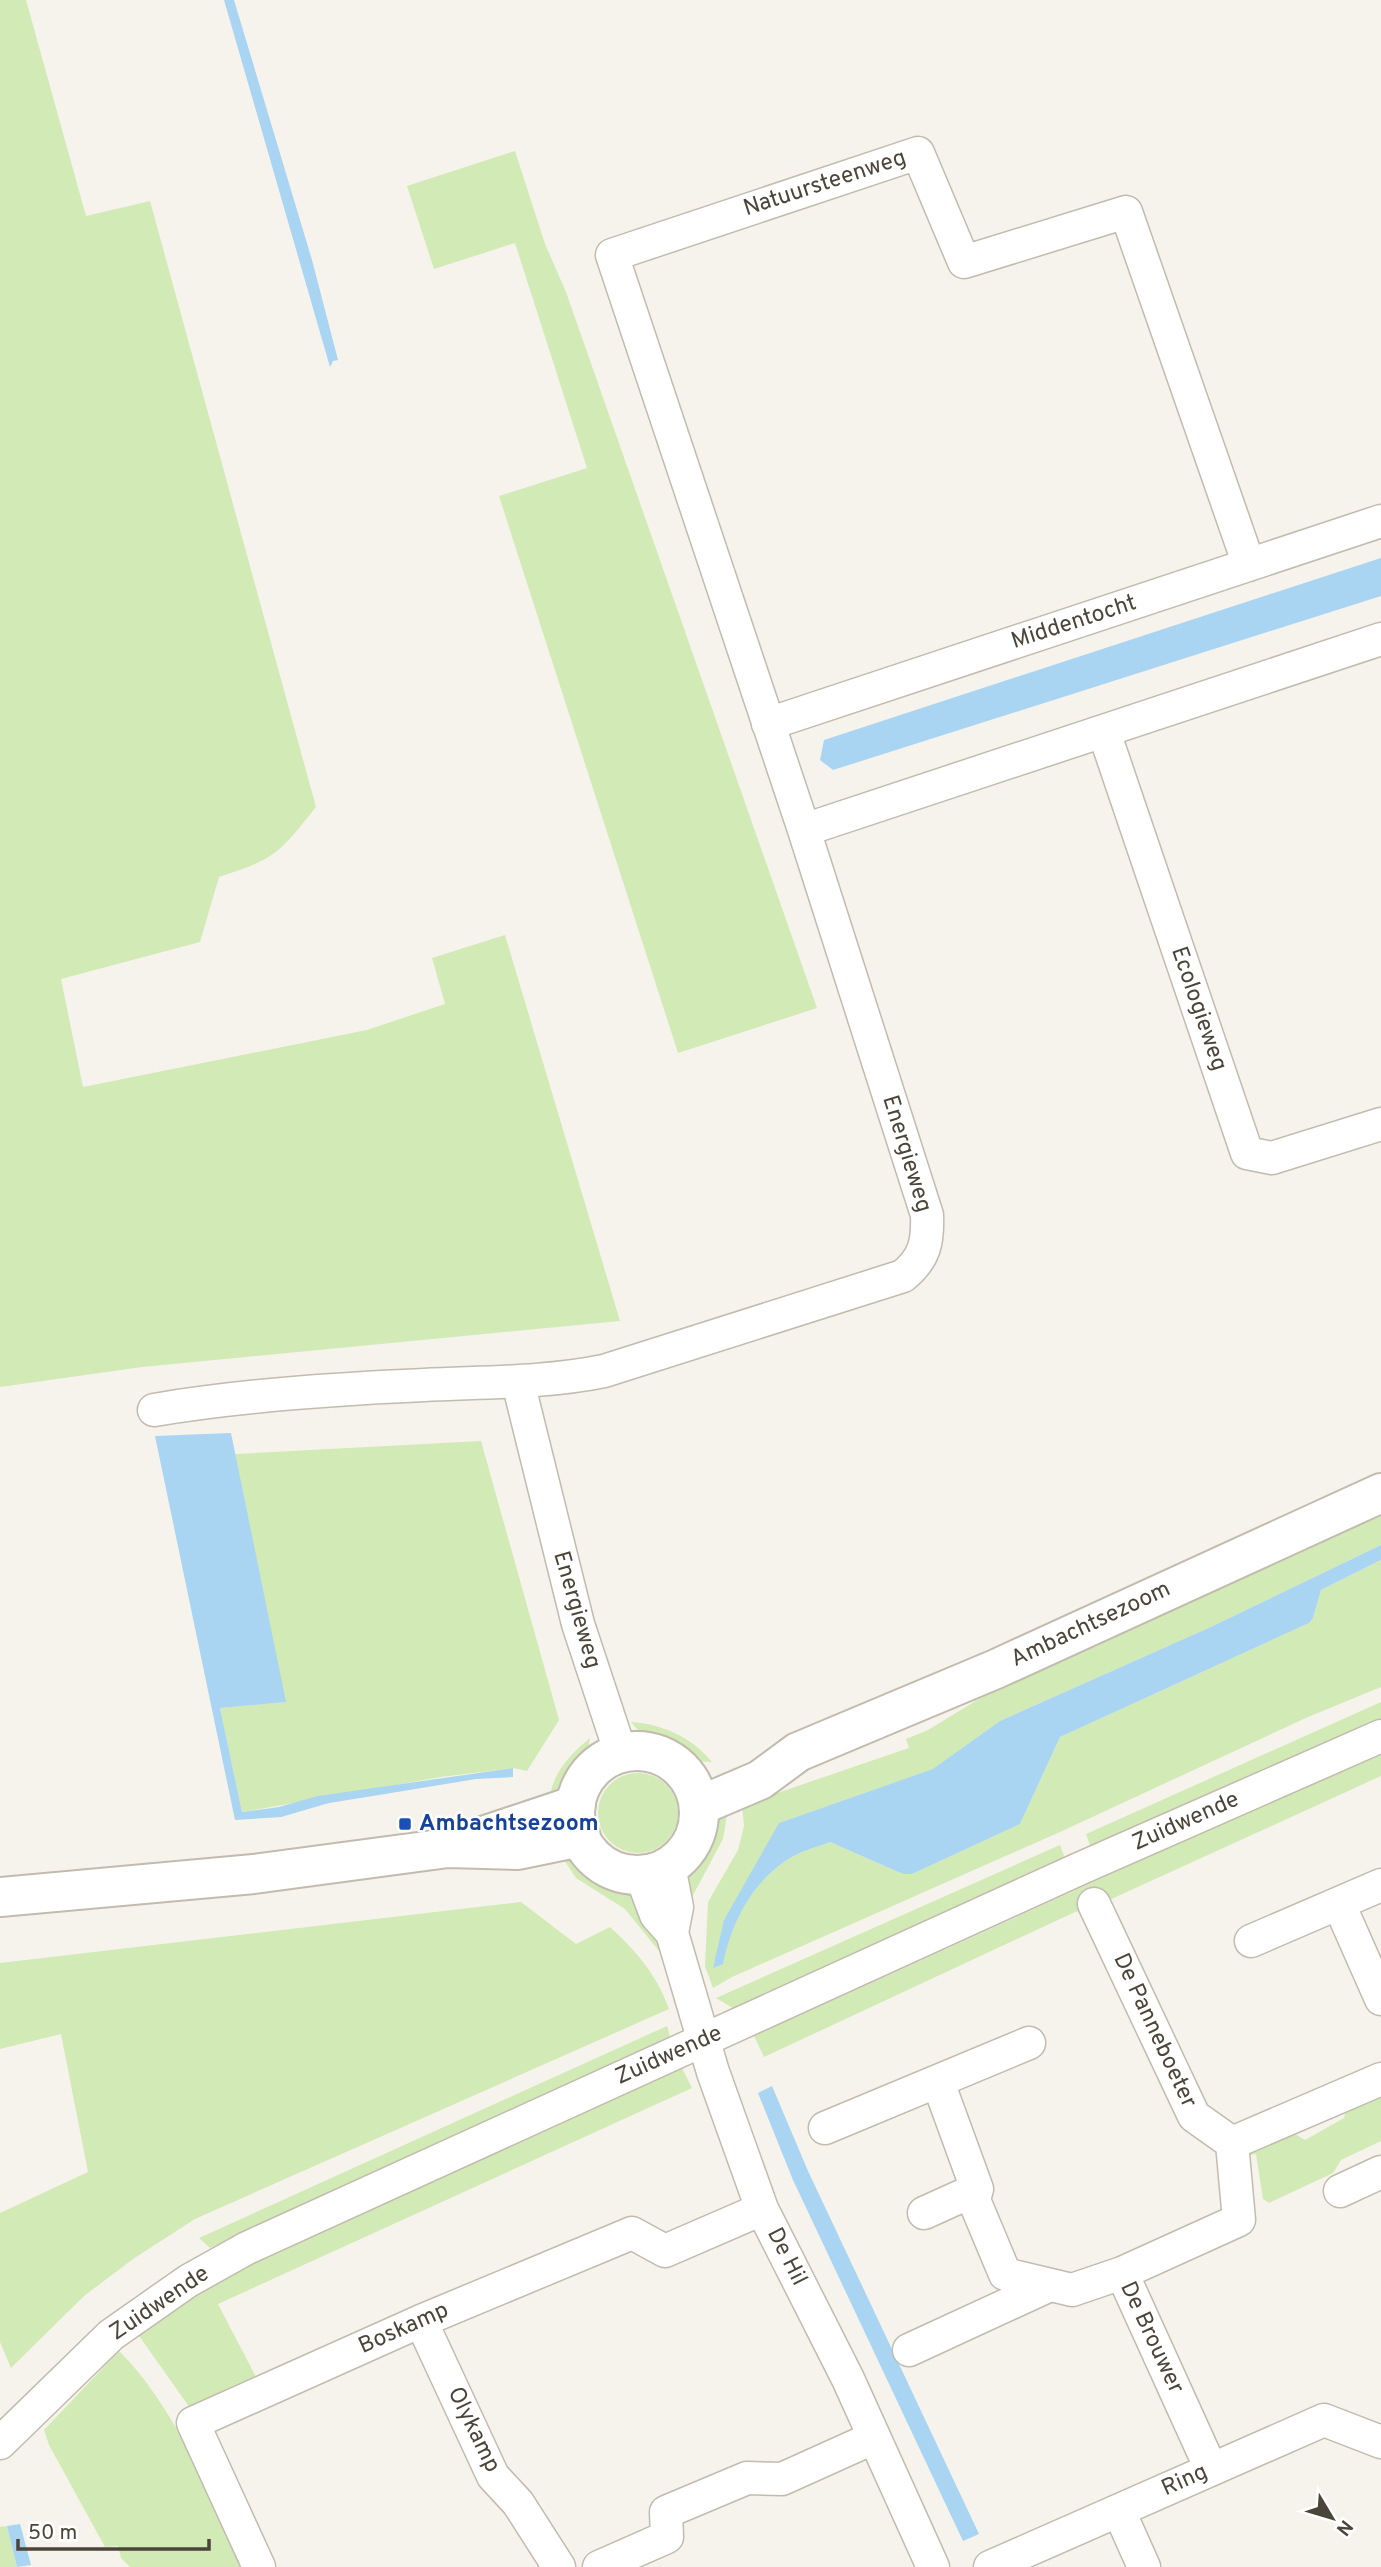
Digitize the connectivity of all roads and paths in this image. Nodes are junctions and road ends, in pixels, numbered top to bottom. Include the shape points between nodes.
1 (1381, 521) edge
2 (1250, 565) junction
3 (1381, 639) edge
4 (768, 724) junction
5 (1104, 732) junction
6 (804, 830) junction
7 (1381, 1124) edge
8 (518, 1382) junction
9 (154, 1410) dead end
10 (1381, 1493) edge
11 (1381, 1736) edge
12 (621, 1754) junction
13 (694, 1792) junction
14 (578, 1821) junction
15 (655, 1871) junction
16 (1381, 1885) edge
17 (0, 1897) edge
18 (1094, 1903) dead end
19 (1339, 1904) junction
20 (1251, 1941) dead end
21 (1381, 1999) edge
22 (703, 2041) junction
23 (1029, 2043) dead end
24 (1381, 2079) edge
25 (938, 2082) junction
26 (825, 2129) dead end
27 (1232, 2143) junction
28 (1381, 2172) edge
29 (977, 2189) junction
30 (1340, 2191) dead end
31 (762, 2209) junction
32 (925, 2213) dead end
33 (1122, 2273) junction
34 (1050, 2285) junction
35 (421, 2321) junction
36 (909, 2350) dead end
37 (873, 2438) junction
38 (1381, 2442) edge
39 (0, 2443) edge
40 (1211, 2469) junction
41 (1119, 2511) junction
42 (260, 2567) edge
43 (559, 2567) edge
44 (599, 2567) edge
45 (933, 2567) edge
46 (990, 2567) edge
47 (1144, 2567) edge

1 - 2 street, Middentocht
2 - 4 street, Middentocht
2 - 4 street, Natuursteenweg via 1126,212 964,262 918,153 612,255
3 - 5 street
4 - 6 street, Energieweg
5 - 6 street
5 - 7 street, Ecologieweg via 1247,1153 1272,1158
6 - 8 street, Energieweg via 927,1215 928,1240 919,1262 903,1276 604,1371
8 - 9 street, Energieweg via 422,1385
8 - 12 street, Energieweg via 578,1624
10 - 13 street, Ambachtsezoom via 996,1669 798,1752 752,1757
11 - 22 street, Zuidwende
12 - 13 street via 659,1755 670,1761
12 - 14 street via 591,1773 580,1791
13 - 15 street via 698,1824 693,1840 683,1855
14 - 15 street via 588,1850 605,1866 625,1874
14 - 17 street via 518,1850 448,1849 254,1874
15 - 22 street, De Hil via 656,1915 672,1934
16 - 19 street
18 - 27 street, De Panneboeter via 1194,2116
19 - 20 street
19 - 21 street
22 - 31 street, De Hil
22 - 39 street, Zuidwende via 247,2248 188,2281 111,2335
23 - 25 street
24 - 27 street
25 - 26 street
25 - 29 street, De Brouwer
27 - 33 street via 1239,2220
28 - 30 street
29 - 32 street
29 - 34 street, De Brouwer via 974,2200 1005,2274
31 - 35 street, Boskamp via 665,2251 632,2234
31 - 37 street, De Hil
33 - 34 street, De Brouwer via 1072,2290
33 - 40 street, De Brouwer
34 - 36 street, De Brouwer
35 - 42 street, Boskamp via 193,2423
35 - 43 street, Olykamp via 493,2476 518,2504
37 - 44 street via 782,2479 747,2478 666,2512 667,2537
37 - 45 street, De Hil
38 - 40 street, Ring via 1324,2420
40 - 41 street, Ring
41 - 46 street, Ring
41 - 47 street

